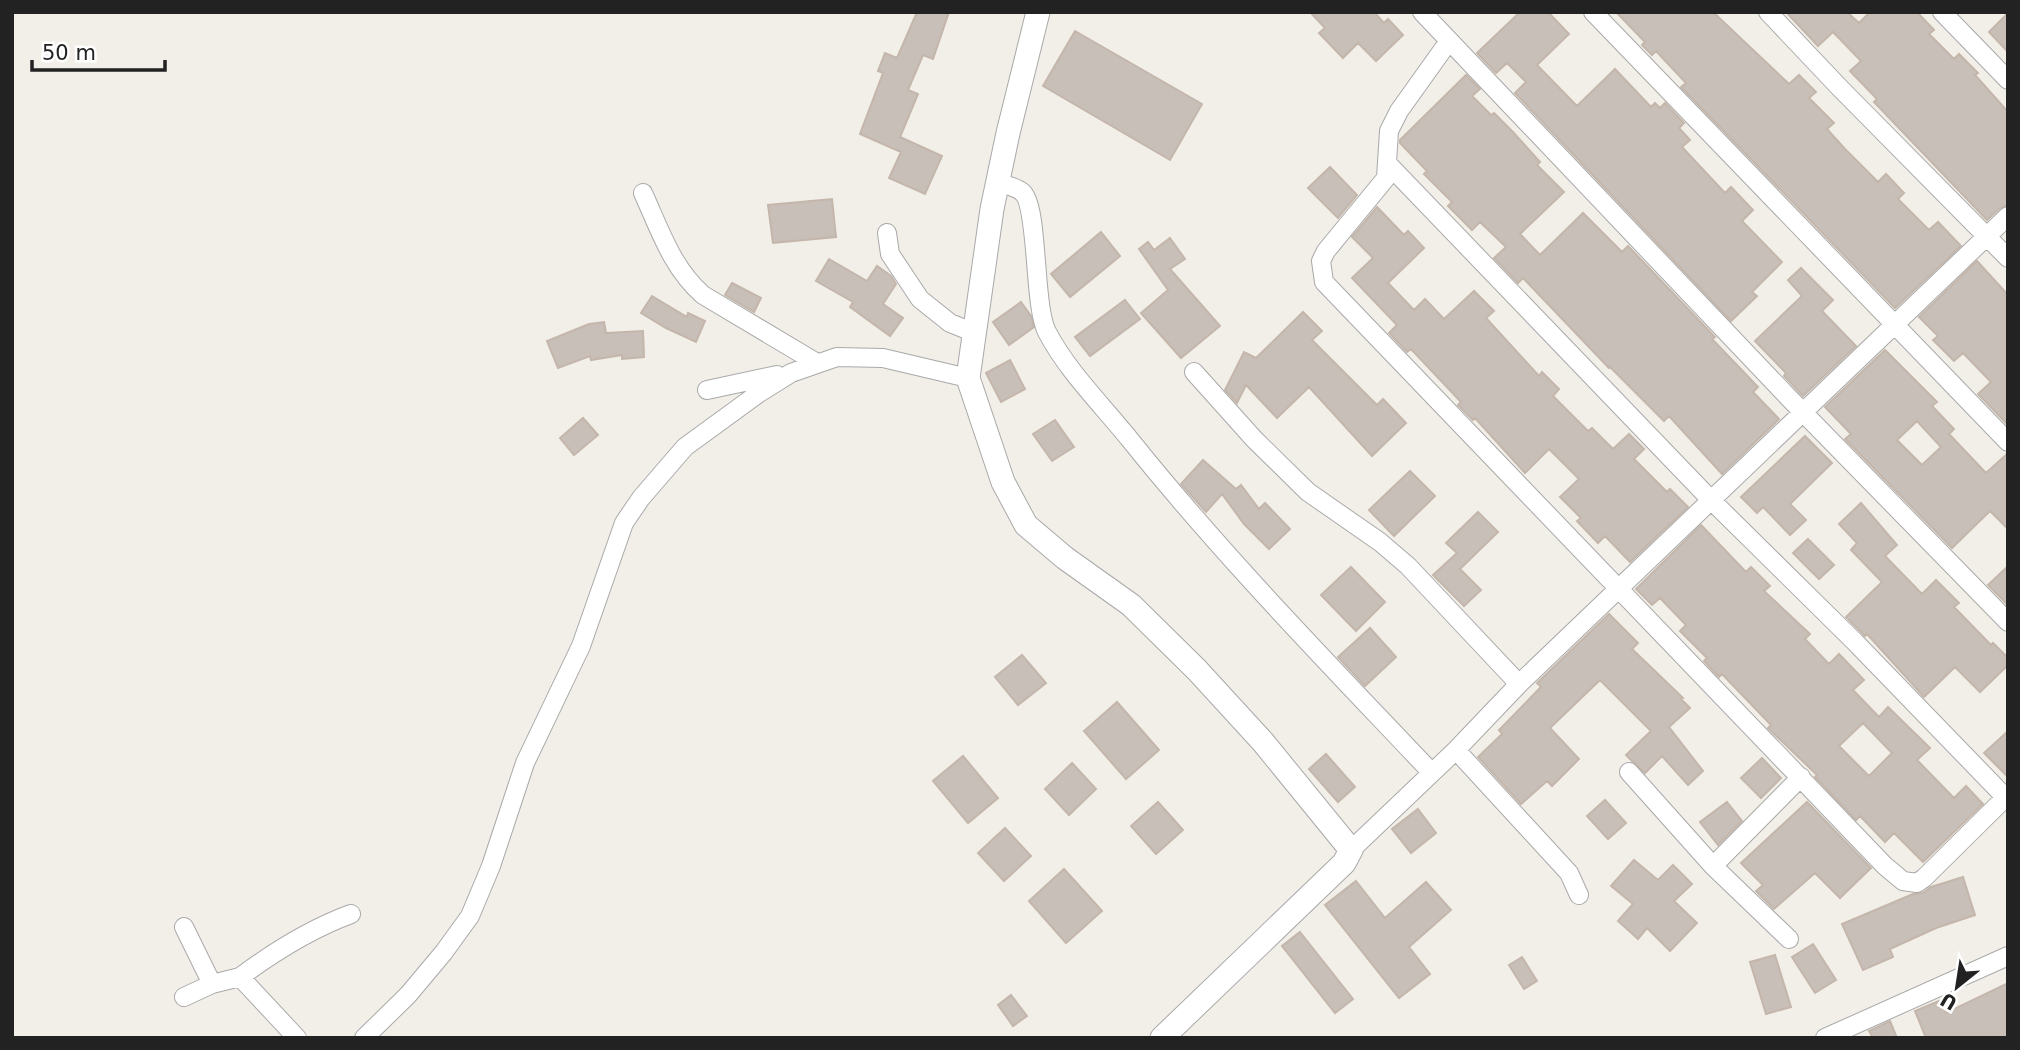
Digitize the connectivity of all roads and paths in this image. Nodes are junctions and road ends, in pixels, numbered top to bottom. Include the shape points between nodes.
1 (1038, 12) edge
2 (1422, 12) edge
3 (1593, 12) edge
4 (1768, 12) edge
5 (1942, 12) edge
6 (1449, 41) junction
7 (2008, 80) edge
8 (1387, 163) junction
9 (998, 182) junction
10 (643, 193) dead end
11 (2008, 216) edge
12 (887, 233) dead end
13 (1987, 236) junction
14 (2008, 258) edge
15 (1894, 326) junction
16 (975, 333) junction
17 (817, 363) junction
18 (1194, 372) dead end
19 (791, 373) junction
20 (968, 378) junction
21 (707, 390) dead end
22 (1802, 412) junction
23 (2008, 442) edge
24 (1711, 500) junction
25 (1618, 588) junction
26 (2008, 622) edge
27 (1519, 684) junction
28 (1456, 750) junction
29 (1431, 772) junction
30 (1629, 772) dead end
31 (1801, 777) junction
32 (2007, 798) edge
33 (1352, 850) junction
34 (1713, 866) junction
35 (1579, 895) dead end
36 (351, 914) dead end
37 (184, 927) dead end
38 (1789, 939) dead end
39 (2008, 956) edge
40 (240, 977) junction
41 (212, 984) junction
42 (184, 997) dead end
43 (297, 1038) edge
44 (364, 1038) edge
45 (1162, 1038) edge
46 (1825, 1038) edge

1 - 9 street
2 - 6 street
3 - 15 street
4 - 13 street
5 - 7 street
6 - 8 street via 1399,111 1389,131
6 - 22 street
8 - 24 street
8 - 25 street via 1386,178 1326,251 1321,261 1324,282
9 - 16 street
9 - 29 street via 1027,197 1045,329 1061,355 1270,603
10 - 17 street via 675,263 689,282
11 - 13 street
12 - 16 street via 890,254 920,299 950,323
13 - 14 street
13 - 15 street
15 - 22 street
15 - 23 street
16 - 20 street
17 - 19 street
17 - 20 street via 836,357 883,358
18 - 27 street via 1308,492 1408,566
19 - 21 street
19 - 44 street via 685,447 624,523 581,646 525,763 470,916 408,995
20 - 33 street via 1003,482 1026,525 1156,628 1263,742
22 - 24 street
22 - 26 street
24 - 25 street
24 - 32 street
25 - 27 street
25 - 31 street
27 - 28 street
28 - 29 street
28 - 35 street via 1569,873
29 - 33 street
30 - 34 street
31 - 32 street via 1885,866 1910,884 1924,878
31 - 34 street
33 - 45 street via 1344,863
34 - 38 street
36 - 40 street via 271,953
37 - 41 street
39 - 46 street
40 - 41 street
40 - 43 street
41 - 42 street

